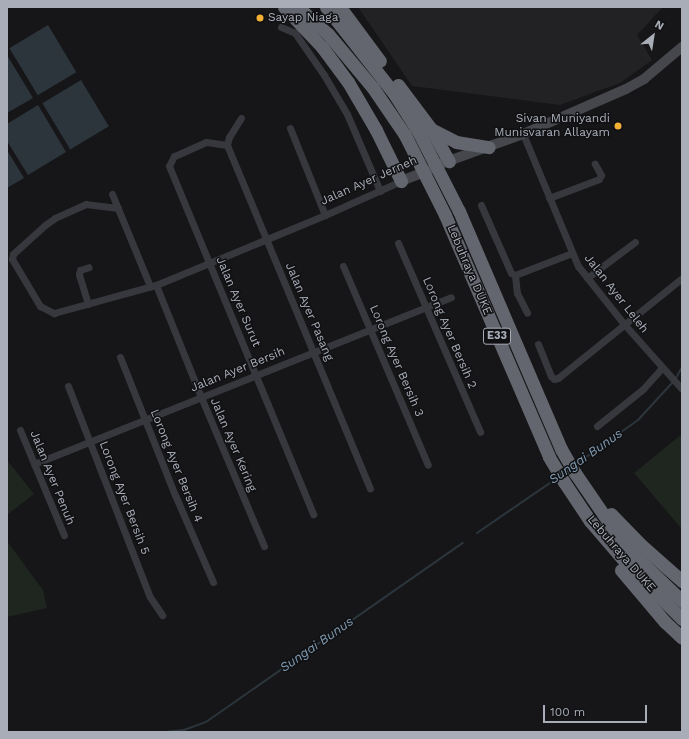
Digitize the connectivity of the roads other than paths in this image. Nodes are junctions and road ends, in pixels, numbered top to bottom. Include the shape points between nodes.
1 (284, 7) edge
2 (298, 7) edge
3 (326, 7) edge
4 (340, 7) edge
5 (281, 27) dead end
6 (682, 47) edge
7 (241, 118) dead end
8 (290, 128) dead end
9 (425, 131) junction
10 (523, 134) junction
11 (227, 145) junction
12 (489, 146) junction
13 (449, 161) junction
14 (595, 164) dead end
15 (401, 181) junction
16 (380, 191) junction
17 (112, 194) dead end
18 (550, 198) junction
19 (481, 205) dead end
20 (118, 208) junction
21 (325, 215) junction
22 (267, 239) junction
23 (635, 242) dead end
24 (398, 243) dead end
25 (572, 253) junction
26 (210, 263) junction
27 (343, 266) dead end
28 (89, 267) dead end
29 (515, 275) junction
30 (587, 278) junction
31 (682, 278) edge
32 (153, 285) junction
33 (451, 297) dead end
34 (88, 304) junction
35 (426, 307) junction
36 (527, 313) dead end
37 (624, 324) junction
38 (370, 329) junction
39 (538, 344) dead end
40 (314, 352) junction
41 (120, 356) dead end
42 (662, 368) junction
43 (257, 375) junction
44 (68, 386) dead end
45 (680, 388) edge
46 (201, 397) junction
47 (146, 419) junction
48 (597, 426) dead end
49 (20, 430) dead end
50 (480, 432) dead end
51 (90, 442) junction
52 (34, 464) junction
53 (428, 466) dead end
54 (370, 488) dead end
55 (588, 490) junction
56 (313, 514) dead end
57 (590, 521) junction
58 (64, 535) dead end
59 (264, 546) dead end
60 (682, 581) edge
61 (213, 582) dead end
62 (682, 602) edge
63 (162, 615) dead end
64 (682, 619) edge
65 (682, 638) edge

1 - 15 highway via 322,47 348,82 376,130
2 - 57 highway, Lebuhraya DUKE / E33 via 328,34 374,88 405,135 445,215 549,457
3 - 9 highway, Lebuhraya DUKE / E33
4 - 9 highway
5 - 16 street via 295,33 348,114
6 - 10 main road, Jalan Ayer Jerneh via 644,79 626,89
7 - 11 street via 228,137
8 - 21 street
9 - 12 highway via 456,142
9 - 13 highway
9 - 55 highway, Lebuhraya DUKE / E33 via 561,449
10 - 12 main road, Jalan Ayer Jerneh
10 - 18 street, Jalan Ayer Leleh
11 - 22 street, Jalan Ayer Pasang
11 - 26 street, Jalan Ayer Surut via 206,142 174,156 169,166
12 - 13 main road, Jalan Ayer Jerneh
13 - 15 main road, Jalan Ayer Jerneh
14 - 18 street via 601,175 599,179
15 - 16 street, Jalan Ayer Jerneh
16 - 21 street, Jalan Ayer Jerneh
17 - 20 street, Jalan Ayer Kering
18 - 25 street, Jalan Ayer Leleh
19 - 29 street via 509,270
20 - 32 street, Jalan Ayer Kering
20 - 34 street, Jalan Ayer Jerneh via 86,204 45,225 14,254 12,259 40,306 54,313
21 - 22 street, Jalan Ayer Jerneh
22 - 26 street, Jalan Ayer Jerneh
22 - 40 street, Jalan Ayer Pasang
23 - 30 street
24 - 35 street, Lorong Ayer Bersih 2
25 - 29 street
25 - 30 street, Jalan Ayer Leleh
26 - 32 street, Jalan Ayer Jerneh
26 - 43 street, Jalan Ayer Surut
27 - 38 street, Lorong Ayer Bersih 3
28 - 34 street via 80,270 79,274
29 - 36 street via 517,293
30 - 37 street, Jalan Ayer Leleh
31 - 37 street
32 - 34 street, Jalan Ayer Jerneh
32 - 46 street, Jalan Ayer Kering
33 - 35 street, Jalan Ayer Bersih
35 - 38 street, Jalan Ayer Bersih
35 - 50 street, Lorong Ayer Bersih 2
37 - 39 street via 554,379
37 - 42 street, Jalan Ayer Leleh
38 - 40 street, Jalan Ayer Bersih
38 - 53 street, Lorong Ayer Bersih 3
40 - 43 street, Jalan Ayer Bersih
40 - 54 street, Jalan Ayer Pasang
41 - 47 street, Lorong Ayer Bersih 4
42 - 45 street, Jalan Ayer Leleh
42 - 48 street via 643,389
43 - 46 street, Jalan Ayer Bersih
43 - 56 street, Jalan Ayer Surut
44 - 51 street, Lorong Ayer Bersih 5
46 - 47 street, Jalan Ayer Bersih
46 - 59 street, Jalan Ayer Kering
47 - 51 street, Jalan Ayer Bersih
47 - 61 street, Lorong Ayer Bersih 4 via 175,495
49 - 52 street, Jalan Ayer Penuh
51 - 52 street, Jalan Ayer Bersih
51 - 63 street, Lorong Ayer Bersih 5 via 150,597
52 - 58 street, Jalan Ayer Penuh
55 - 60 highway via 641,545
55 - 62 highway, Lebuhraya DUKE / E33 via 614,530 636,557
57 - 64 highway, Lebuhraya DUKE / E33 via 627,564
57 - 65 highway via 609,556 665,622

